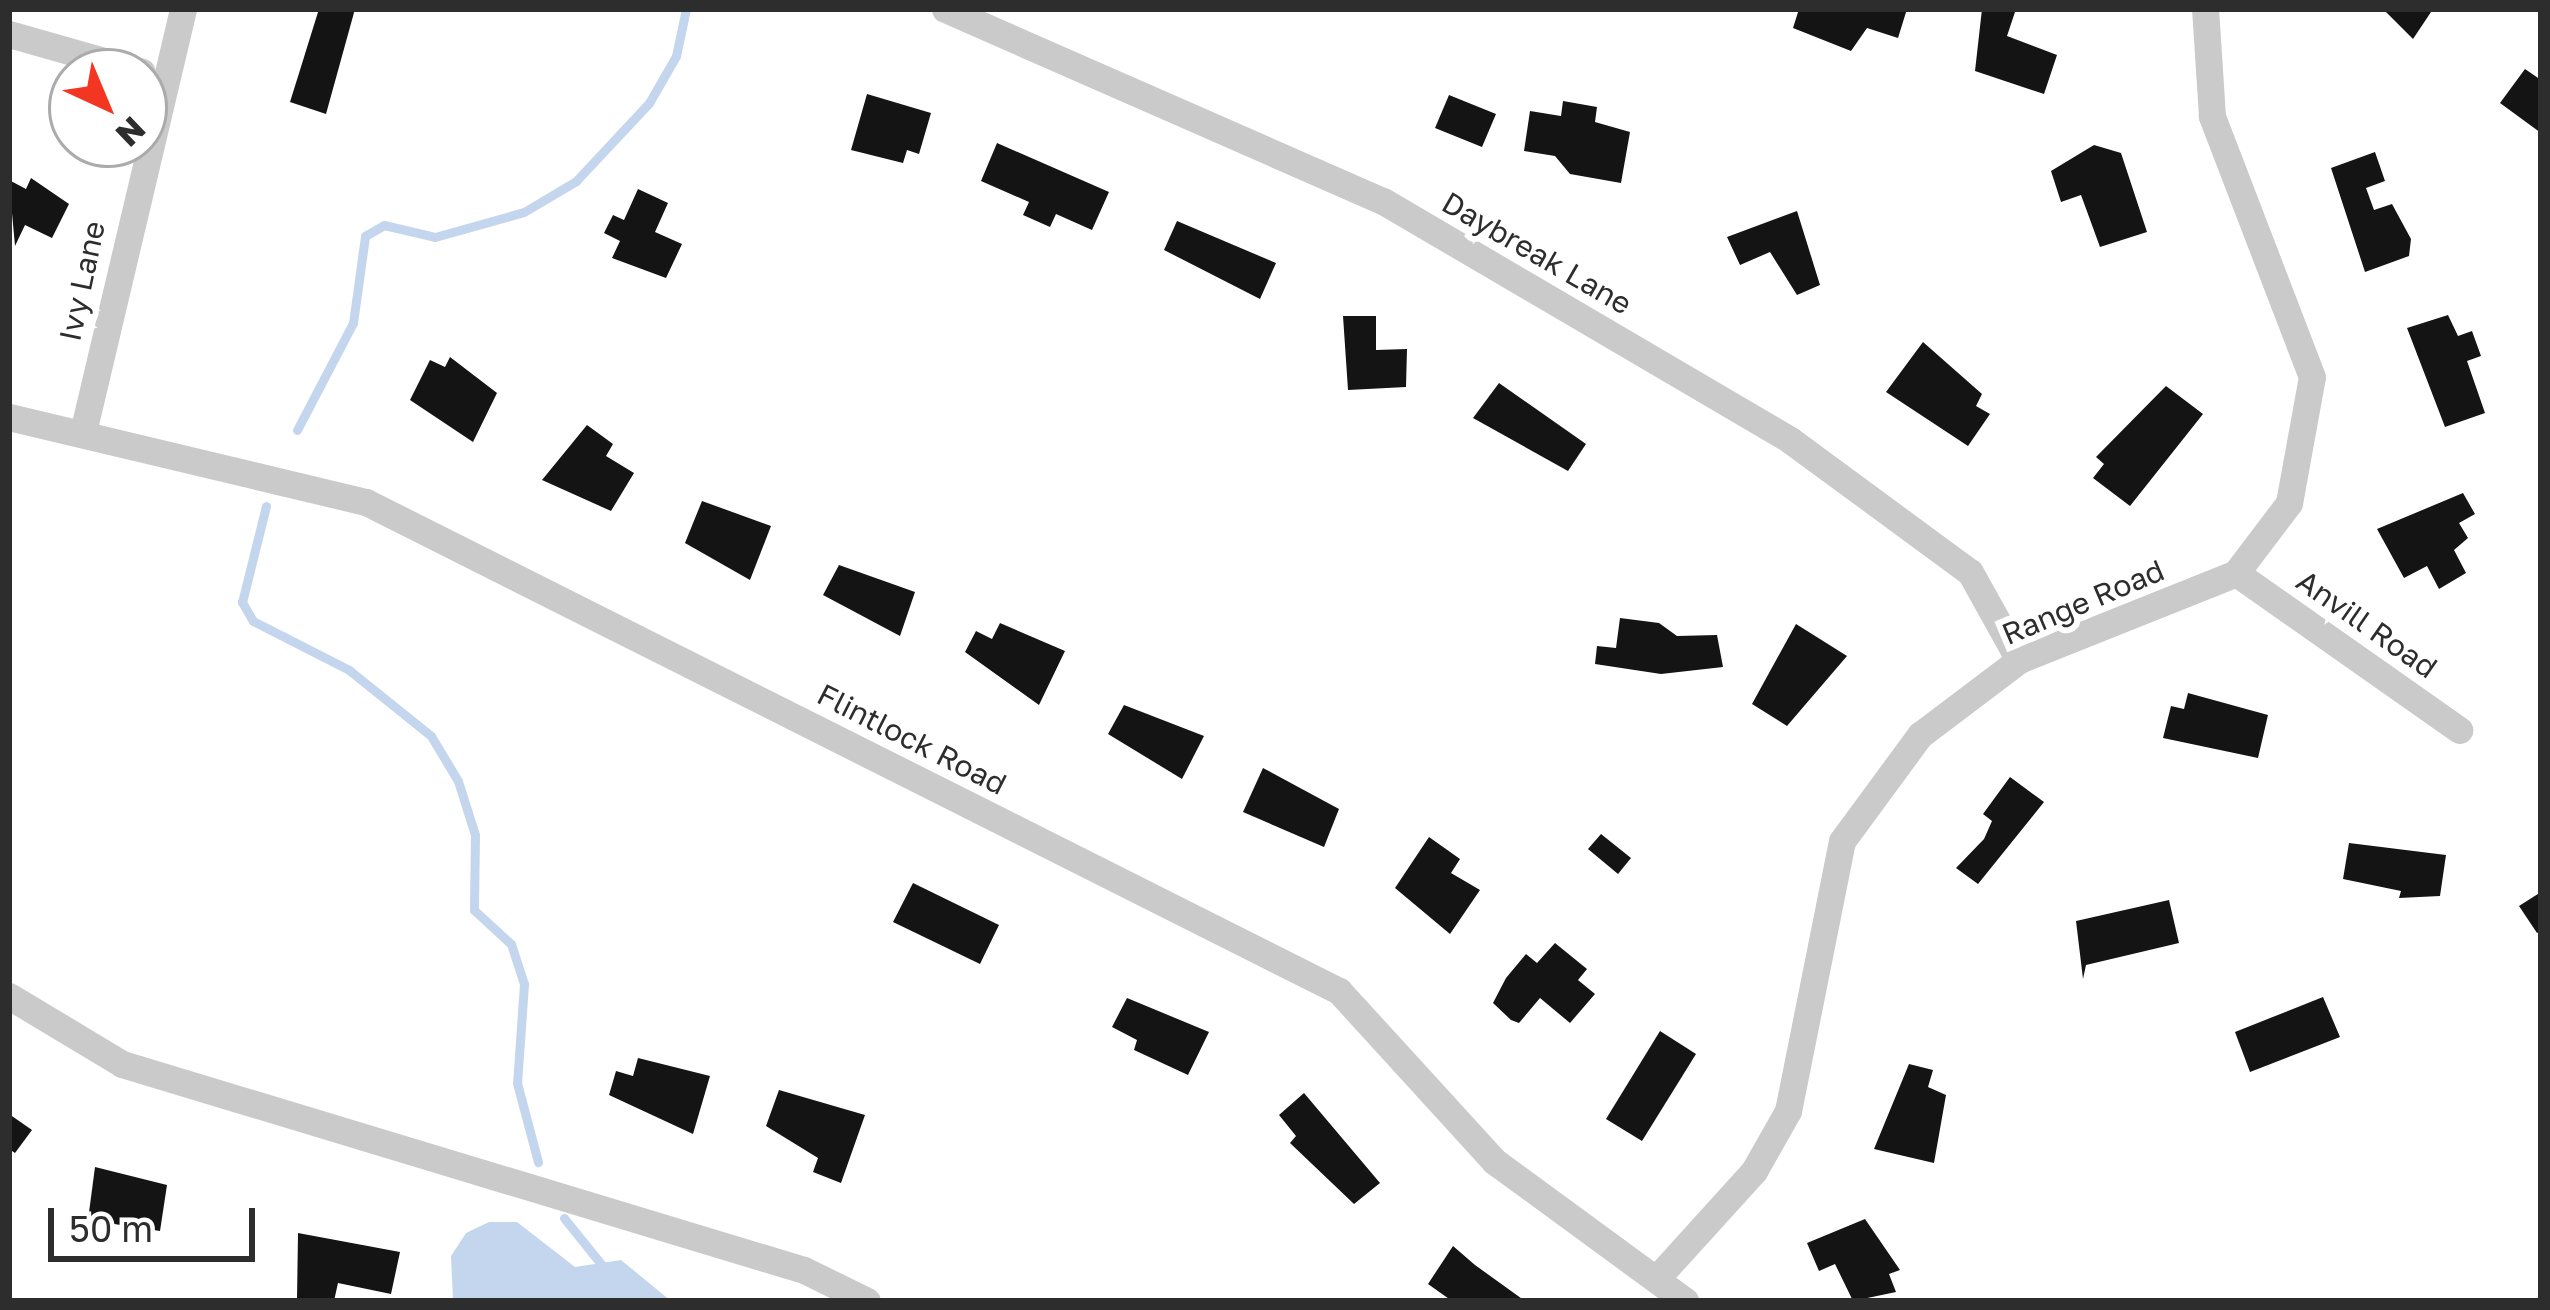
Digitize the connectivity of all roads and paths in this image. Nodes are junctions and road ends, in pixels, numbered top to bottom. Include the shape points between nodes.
1 (183, 9) edge
2 (946, 9) edge
3 (2205, 9) edge
4 (9, 34) edge
5 (58, 48) edge
6 (163, 48) edge
7 (132, 168) edge
8 (9, 417) edge
9 (84, 428) junction
10 (2236, 573) junction
11 (2019, 660) junction
12 (2459, 730) dead end
13 (9, 995) edge
14 (1656, 1279) junction
15 (867, 1301) edge
16 (1685, 1301) edge

1 - 6 street, Ivy Lane
2 - 11 street, Daybreak Lane via 1383,201 1790,440 1970,572
3 - 10 street via 2212,116 2312,377 2289,503
4 - 5 street
7 - 9 street, Ivy Lane
8 - 9 street, Flintlock Road
9 - 14 street, Flintlock Road via 366,502 1339,991 1494,1161
10 - 11 street, Range Road
10 - 12 street, Anvill Road
11 - 14 street, Range Road via 1920,735 1842,841 1788,1111 1754,1171
13 - 15 street via 122,1064 804,1270
14 - 16 street, Flintlock Road

